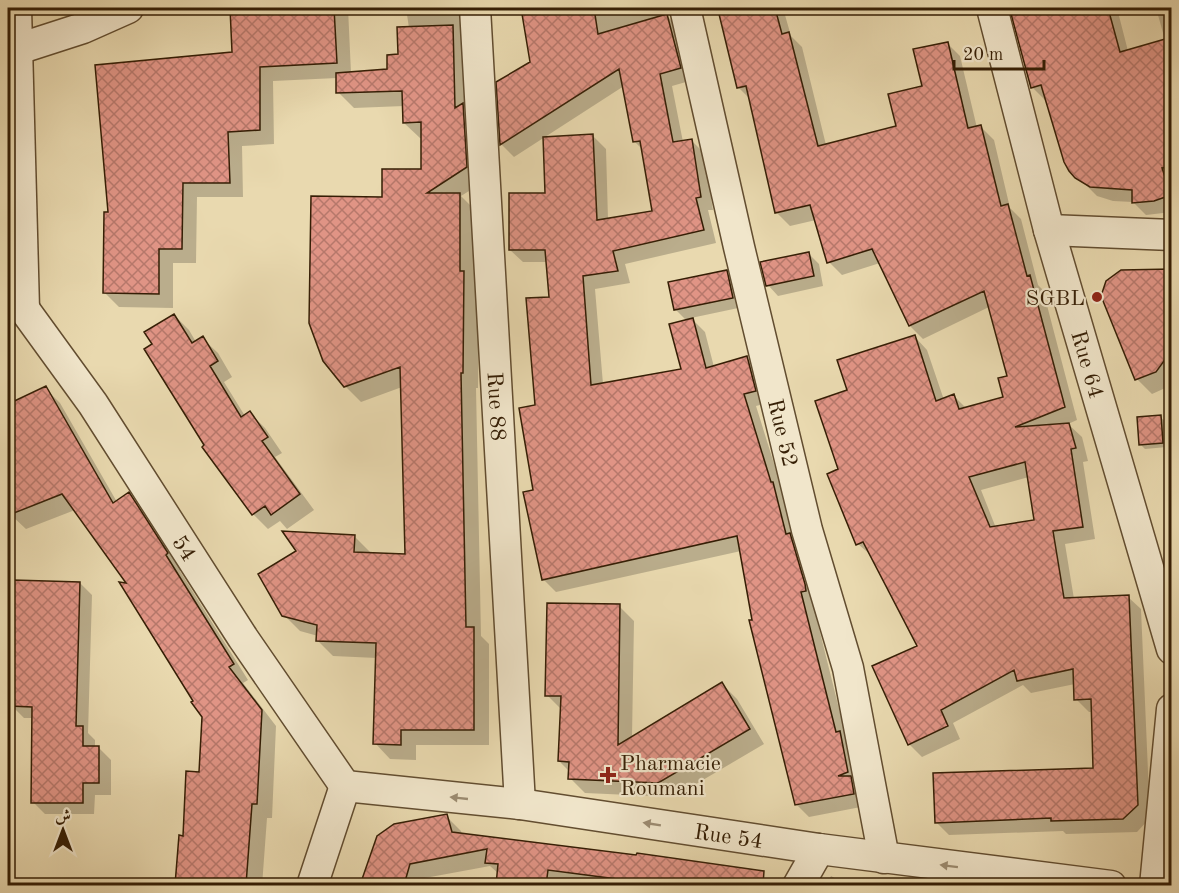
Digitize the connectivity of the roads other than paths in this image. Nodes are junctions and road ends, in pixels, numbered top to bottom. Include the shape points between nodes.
1 (16, 8) edge
2 (128, 8) edge
3 (475, 8) edge
4 (685, 8) edge
5 (992, 8) edge
6 (13, 48) edge
7 (1049, 230) junction
8 (1172, 236) edge
9 (16, 311) edge
10 (1172, 649) edge
11 (1172, 709) edge
12 (345, 786) junction
13 (520, 804) junction
14 (819, 849) junction
15 (884, 858) junction
16 (312, 885) edge
17 (798, 885) edge
18 (1111, 885) edge
19 (1155, 885) edge

1 - 6 street
2 - 6 street via 83,28
3 - 13 street, Rue 88
4 - 15 street, Rue 52 via 807,530 848,668
5 - 7 street, Rue 64
6 - 9 street
7 - 8 street
7 - 10 street, Rue 64
9 - 12 street, 54 via 93,404 243,638
11 - 19 street
13 -> 12 street, Rue 54
12 - 16 street
14 -> 13 street, Rue 54
14 - 15 street, Rue 54
14 - 17 street
18 -> 15 street, Rue 54

